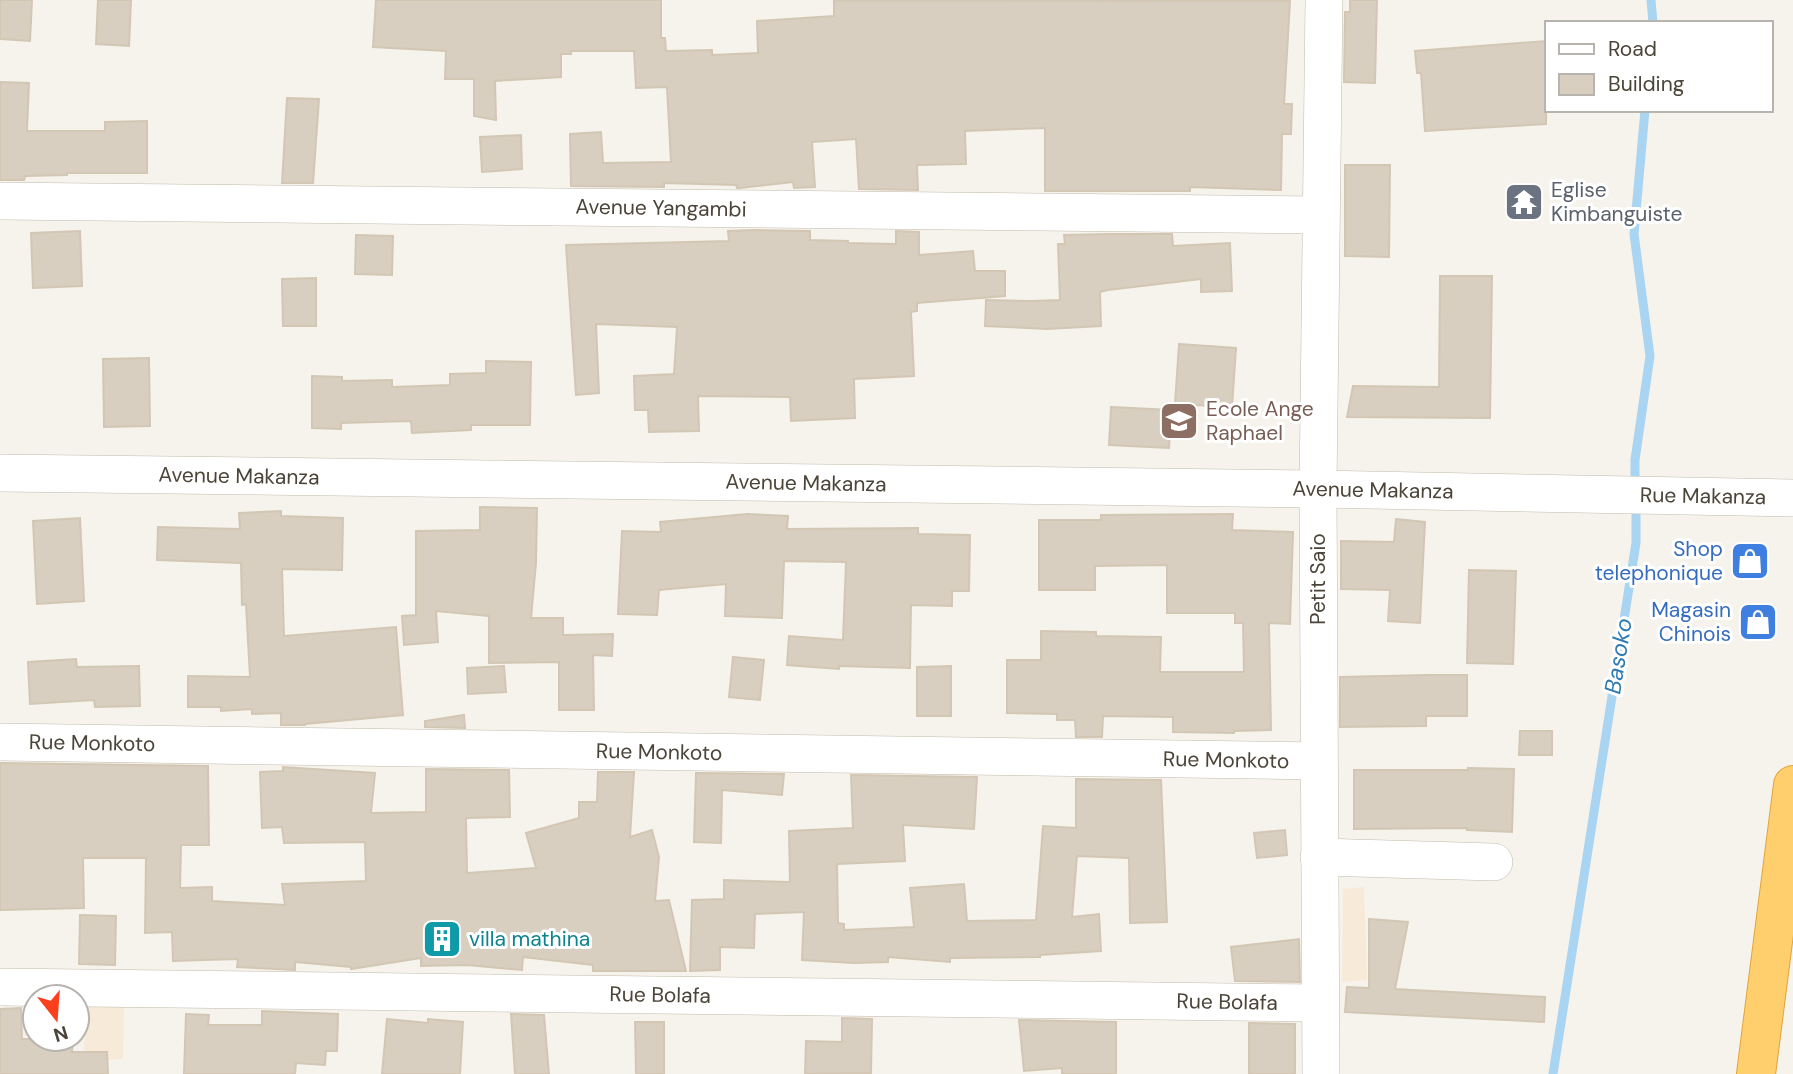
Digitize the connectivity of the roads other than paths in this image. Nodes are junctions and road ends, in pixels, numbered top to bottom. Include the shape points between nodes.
1 (1324, 0) edge
2 (0, 201) edge
3 (1321, 215) junction
4 (0, 473) edge
5 (1318, 489) junction
6 (1612, 493) joint
7 (1793, 498) edge
8 (0, 742) edge
9 (1318, 761) junction
10 (1793, 785) edge
11 (1319, 858) junction
12 (1494, 862) dead end
13 (0, 987) edge
14 (1320, 1003) junction
15 (1321, 1074) edge
16 (1755, 1074) edge

1 - 3 street, Petit Saio
2 - 3 street, Avenue Yangambi
3 - 5 street, Petit Saio
4 - 5 street, Avenue Makanza
5 - 6 street, Avenue Makanza
5 - 9 street, Petit Saio
6 - 7 street, Rue Makanza
8 - 9 street, Rue Monkoto
9 - 11 street, Petit Saio
10 - 16 highway
11 - 12 street
11 - 14 street, Petit Saio
13 - 14 street, Rue Bolafa
14 - 15 street, Petit Saio

